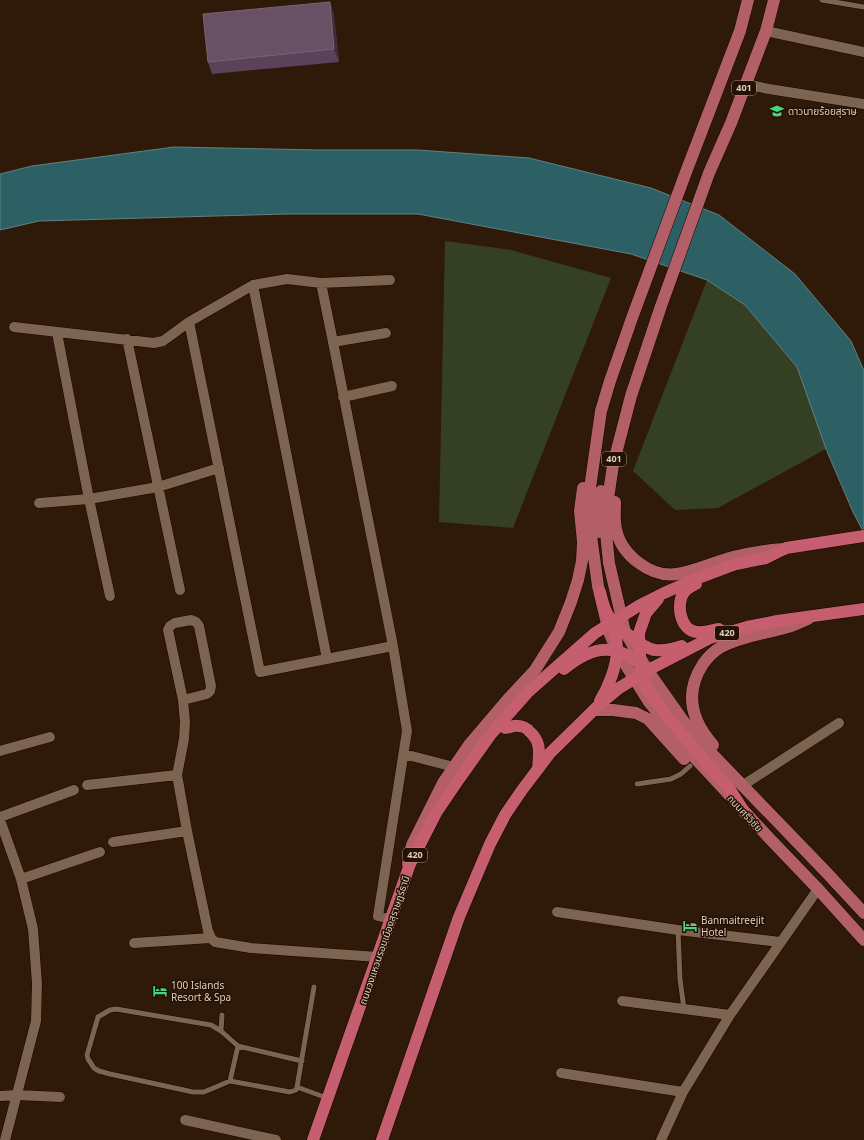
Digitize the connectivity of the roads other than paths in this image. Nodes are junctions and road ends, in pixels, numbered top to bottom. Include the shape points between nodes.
1 (748, 0) edge
2 (774, 0) edge
3 (822, 0) edge
4 (864, 7) edge
5 (766, 31) junction
6 (864, 52) edge
7 (746, 84) junction
8 (864, 104) edge
9 (390, 280) dead end
10 (321, 283) junction
11 (253, 285) junction
12 (189, 322) junction
13 (14, 327) dead end
14 (58, 333) junction
15 (386, 333) dead end
16 (127, 340) junction
17 (333, 342) junction
18 (646, 351) junction
19 (392, 386) dead end
20 (343, 397) junction
21 (601, 411) junction
22 (218, 468) junction
23 (158, 487) junction
24 (89, 499) junction
25 (39, 503) dead end
26 (864, 536) edge
27 (786, 548) junction
28 (743, 562) junction
29 (180, 590) dead end
30 (664, 593) junction
31 (110, 596) dead end
32 (864, 609) edge
33 (813, 617) junction
34 (615, 621) junction
35 (719, 629) junction
36 (626, 632) junction
37 (639, 642) junction
38 (393, 646) junction
39 (617, 651) junction
40 (327, 659) junction
41 (641, 669) junction
42 (183, 700) junction
43 (594, 710) junction
44 (839, 723) dead end
45 (506, 728) junction
46 (50, 737) dead end
47 (0, 751) edge
48 (404, 754) junction
49 (690, 766) junction
50 (454, 767) junction
51 (538, 769) junction
52 (177, 775) junction
53 (748, 782) junction
54 (637, 784) dead end
55 (88, 785) dead end
56 (74, 790) dead end
57 (759, 802) junction
58 (745, 813) junction
59 (0, 819) edge
60 (187, 831) junction
61 (3, 838) edge
62 (113, 842) dead end
63 (100, 852) dead end
64 (405, 877) junction
65 (21, 879) junction
66 (818, 889) junction
67 (557, 912) dead end
68 (864, 913) edge
69 (391, 919) junction
70 (678, 930) junction
71 (211, 938) junction
72 (864, 940) edge
73 (780, 942) junction
74 (134, 943) dead end
75 (378, 957) junction
76 (314, 987) dead end
77 (622, 1001) dead end
78 (684, 1009) junction
79 (222, 1015) dead end
80 (730, 1015) junction
81 (221, 1031) junction
82 (238, 1046) junction
83 (302, 1061) junction
84 (561, 1074) dead end
85 (230, 1081) junction
86 (298, 1087) junction
87 (683, 1092) junction
88 (17, 1095) junction
89 (0, 1096) edge
90 (60, 1098) dead end
91 (327, 1098) junction
92 (185, 1120) dead end
93 (7, 1140) edge
94 (276, 1140) edge
95 (313, 1140) edge
96 (382, 1140) edge
97 (661, 1140) edge

1 - 21 main road, 401 via 740,31 632,318
2 - 5 main road, 401
3 - 4 lane
5 - 6 street
5 - 7 main road, 401
7 - 8 street
7 - 18 main road, 401 via 709,173
9 - 10 street
10 - 11 street via 287,279
10 - 17 street
11 - 12 street
11 - 40 street
12 - 16 street via 163,341 154,343
12 - 22 street
13 - 14 street
14 - 16 street
14 - 24 street
15 - 17 street
16 - 23 street
17 - 20 street
18 - 27 main road via 638,404 620,460 616,482 616,529 626,551 648,568 676,574 733,557
18 - 34 main road, 401 via 622,428 608,498 606,533
19 - 20 street
20 - 38 street
21 - 34 main road, 401 via 590,488 589,514 600,592
21 - 50 main road via 582,491 582,561 566,616 553,644 534,670 469,745
22 - 23 street
22 - 40 street via 260,672
23 - 24 street
23 - 29 street
24 - 25 street
24 - 31 street
26 - 27 highway, 420
27 - 28 highway, 420 via 766,558
28 - 30 highway, 420
28 - 35 highway via 727,573 693,585 684,592 680,604 684,623 697,632
30 - 34 highway, 420
30 - 37 highway via 646,613 639,633
32 - 33 highway, 420
33 - 35 highway via 782,613 753,618
33 - 41 highway, 420 via 792,618 747,627 710,638
33 - 53 main road via 720,647 708,657 693,684 692,704 700,725 718,752
34 - 36 main road, 401
34 - 39 highway
34 - 64 highway, ถนนวงแหวนรอบเมืองสุราษฎร์ธานี / 420 via 595,632 528,692 491,734 436,813
35 - 37 highway via 667,651 653,650
36 - 37 highway
36 - 41 main road, 401
37 - 41 highway
38 - 40 street
38 - 48 street via 407,731
39 - 41 main road, 401
39 - 43 highway via 612,675
39 - 45 highway via 607,649 589,652 572,662 535,693
41 - 43 highway, 420
41 - 57 main road, ถนนศรีวิชัย / 401 via 715,757
41 - 58 highway via 647,689 727,785
42 - 42 street via 207,694 211,686 199,626 191,620 174,623 168,630
42 - 52 street via 184,739
43 - 49 main road, ถนนศรีวิชัย via 636,713 648,719
43 - 51 highway, 420 via 550,753
44 - 53 street
45 - 51 highway via 517,726 527,729 534,736 538,743
45 - 64 highway via 452,801 425,849
46 - 47 street
48 - 50 street
48 - 69 street via 378,916
49 - 54 lane via 671,779
49 - 58 main road, ถนนศรีวิชัย via 716,792
50 - 64 main road via 443,783 412,845
51 - 96 highway, 420 via 505,815 461,911
52 - 55 street
52 - 60 street
53 - 57 main road
56 - 59 street
57 - 68 main road, ถนนศรีวิชัย / 401
58 - 66 main road, ถนนศรีวิชัย
59 - 61 street
60 - 62 street
60 - 71 street
61 - 65 street
63 - 65 street
64 - 69 highway, ถนนวงแหวนรอบเมืองสุราษฎร์ธานี / 420
65 - 88 street via 33,929 37,984 36,1021
66 - 72 main road, ถนนศรีวิชัย
66 - 73 street
67 - 70 street
69 - 75 highway, ถนนวงแหวนรอบเมืองสุราษฎร์ธานี / 420
70 - 73 street
70 - 78 lane
71 - 74 street
71 - 75 street via 215,942 252,948
73 - 80 street
75 - 91 highway, ถนนวงแหวนรอบเมืองสุราษฎร์ธานี / 420
76 - 83 lane
77 - 78 street
78 - 80 street
79 - 81 lane
80 - 87 street
81 - 82 lane
81 - 85 lane via 206,1024 110,1010 98,1017 87,1055 91,1064 99,1071 192,1092 204,1092
82 - 83 lane
82 - 85 lane
83 - 86 lane
84 - 87 street
85 - 86 lane via 290,1092
86 - 91 lane
87 - 97 street
88 - 89 street
88 - 90 street
88 - 93 street
91 - 95 highway, ถนนวงแหวนรอบเมืองสุราษฎร์ธานี / 420
92 - 94 street

